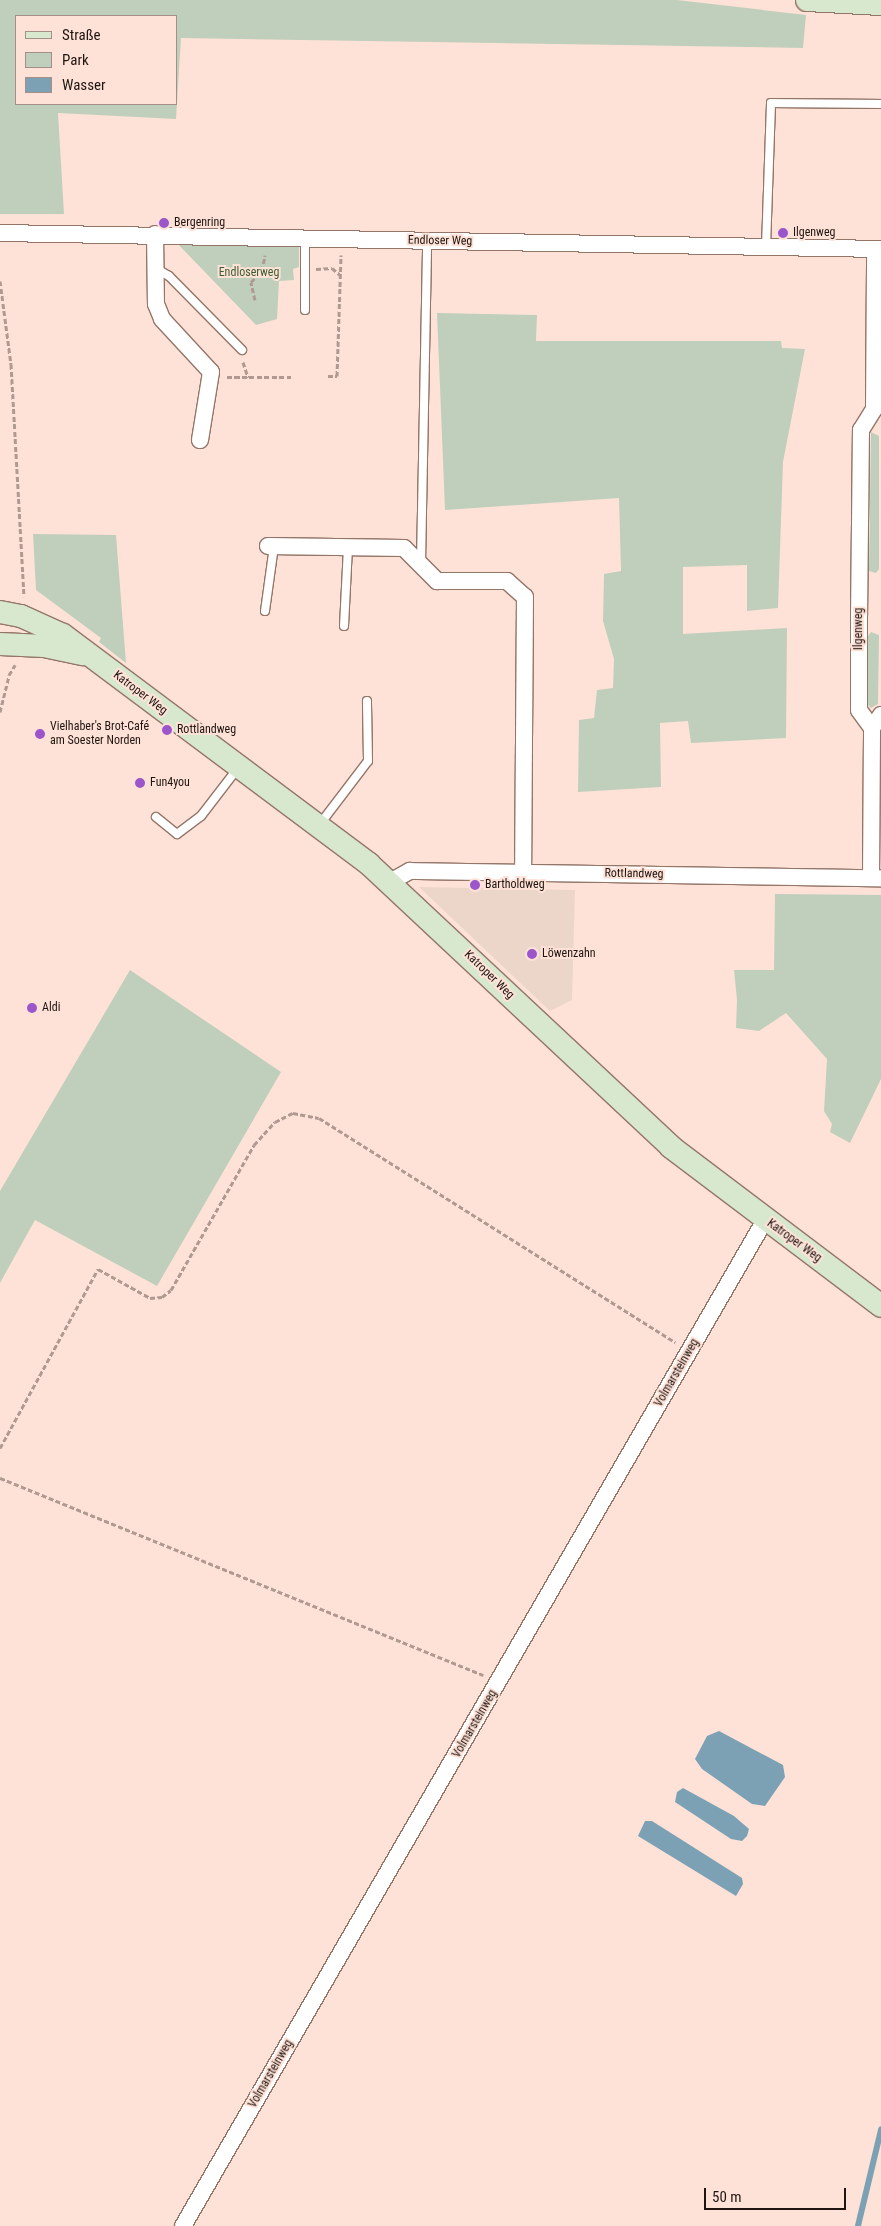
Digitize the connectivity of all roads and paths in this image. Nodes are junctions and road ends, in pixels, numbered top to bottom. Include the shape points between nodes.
1 (807, 0) edge
2 (881, 4) edge
3 (881, 104) edge
4 (0, 234) edge
5 (155, 234) junction
6 (267, 237) junction
7 (305, 238) junction
8 (342, 239) junction
9 (427, 240) junction
10 (766, 246) junction
11 (878, 249) edge
12 (155, 268) junction
13 (305, 269) junction
14 (340, 275) junction
15 (0, 281) edge
16 (255, 300) dead end
17 (305, 310) dead end
18 (242, 350) dead end
19 (328, 376) dead end
20 (291, 377) dead end
21 (210, 378) junction
22 (877, 414) edge
23 (200, 440) dead end
24 (271, 546) joint
25 (348, 547) junction
26 (421, 565) junction
27 (265, 611) dead end
28 (11, 614) edge
29 (344, 626) dead end
30 (9, 644) edge
31 (89, 655) junction
32 (0, 688) edge
33 (5, 689) junction
34 (368, 701) dead end
35 (0, 712) edge
36 (877, 722) edge
37 (239, 767) junction
38 (156, 817) dead end
39 (319, 826) junction
40 (523, 872) junction
41 (876, 878) edge
42 (390, 882) junction
43 (766, 1220) junction
44 (881, 1306) edge
45 (689, 1351) junction
46 (0, 1448) edge
47 (0, 1478) edge
48 (500, 1682) junction
49 (183, 2226) edge

1 - 2 street
3 - 10 lane via 771,102
4 - 5 street, Endloser Weg
5 - 6 street, Endloser Weg
5 - 12 street
6 - 7 street, Endloser Weg
6 - 16 path via 262,271 251,282
7 - 8 street, Endloser Weg
7 - 13 lane
8 - 9 street, Endloser Weg
8 - 14 path
9 - 10 street, Endloser Weg
9 - 26 lane
10 - 11 street, Endloser Weg
11 - 22 street, Ilgenweg
12 - 18 lane via 169,276
12 - 21 street via 156,304 162,319 211,372
13 - 14 path via 332,268
13 - 17 lane
14 - 19 path via 337,376
15 - 28 path via 16,437 25,587
20 - 21 path
21 - 23 street
22 - 36 street, Ilgenweg via 861,430 859,619 859,710
24 - 25 street
24 - 27 lane
25 - 26 street via 404,548
25 - 29 lane
26 - 40 street via 437,581 507,581 525,597
28 - 31 street, Katroper Weg via 63,635
30 - 31 street, Katroper Weg
30 - 33 path via 17,662
31 - 37 street, Katroper Weg
32 - 33 path
33 - 35 path
34 - 39 lane via 368,761
36 - 41 street, Ilgenweg
37 - 38 lane via 201,816 177,834
37 - 39 street, Katroper Weg
39 - 42 street, Katroper Weg
40 - 41 street, Rottlandweg
40 - 42 street, Rottlandweg via 410,871
42 - 43 street, Katroper Weg via 671,1147
43 - 44 street, Katroper Weg
43 - 45 street, Volmarsteinweg
45 - 46 path via 319,1118 293,1113 275,1122 254,1144 171,1290 162,1297 150,1298 98,1269
45 - 48 street, Volmarsteinweg
47 - 48 path
48 - 49 street, Volmarsteinweg

